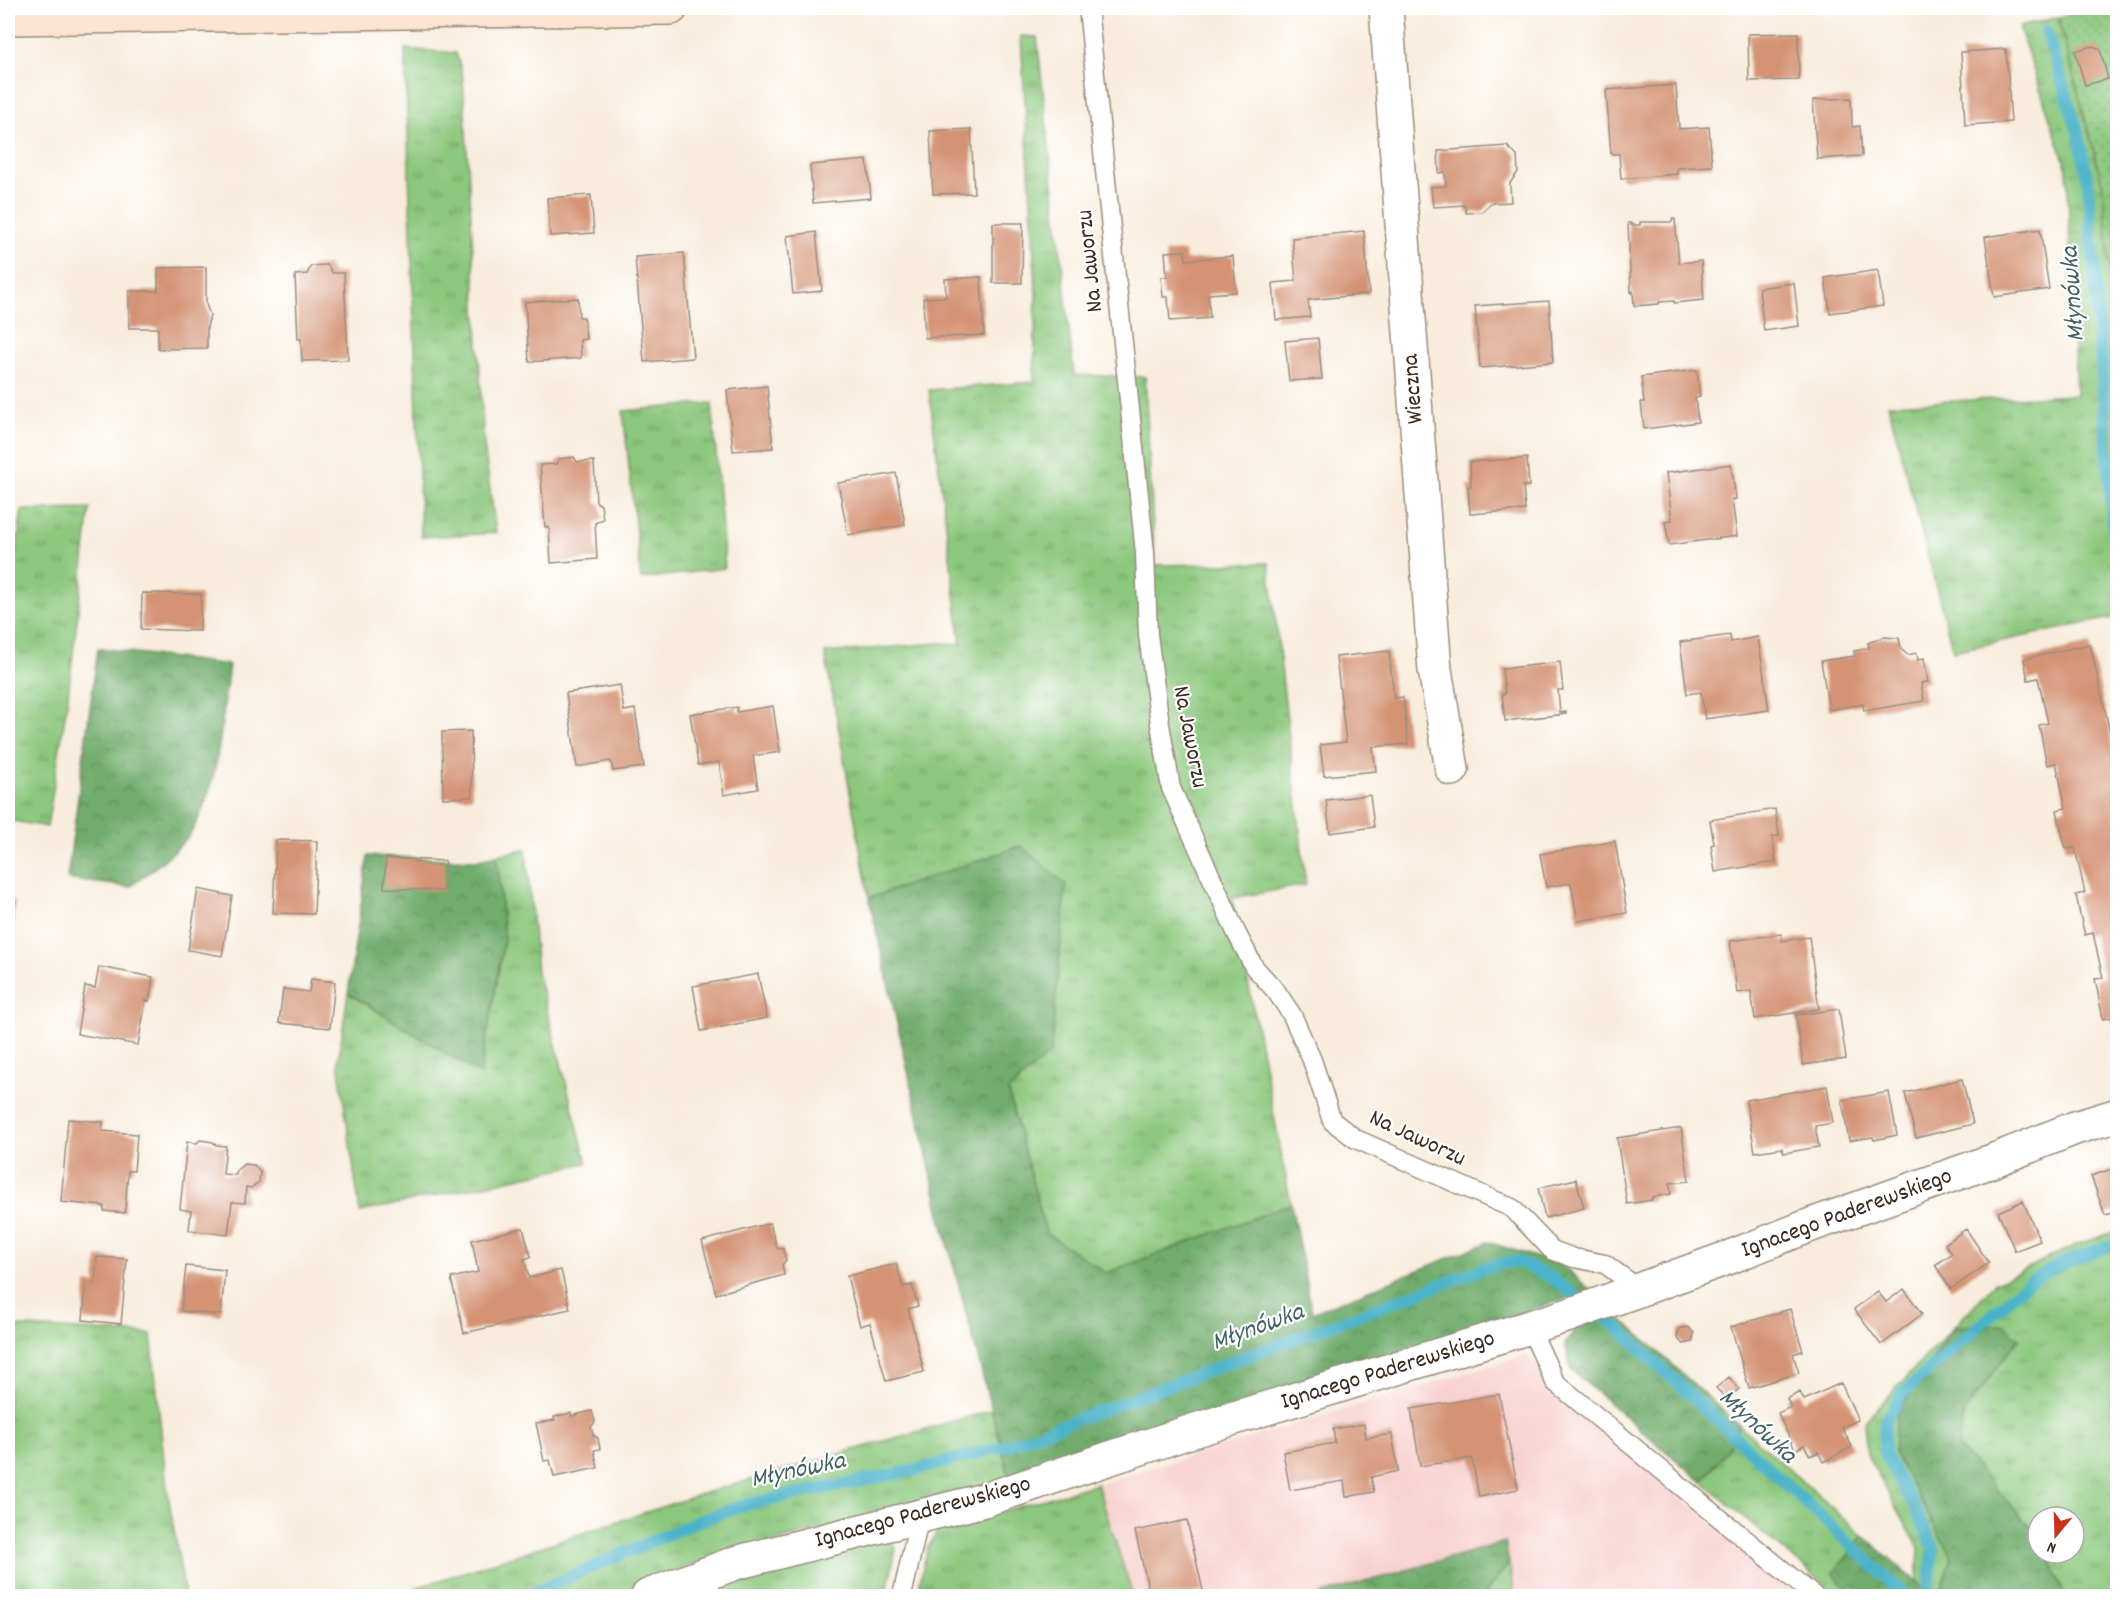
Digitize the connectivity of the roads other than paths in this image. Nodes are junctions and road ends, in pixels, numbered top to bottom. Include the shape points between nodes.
1 (671, 8) edge
2 (1088, 8) edge
3 (1386, 8) edge
4 (8, 18) edge
5 (1452, 769) dead end
6 (2118, 1115) edge
7 (1632, 1292) junction
8 (1530, 1328) junction
9 (920, 1516) junction
10 (648, 1596) edge
11 (902, 1596) edge
12 (1814, 1596) edge

1 - 4 street
2 - 7 lane, Na Jaworzu via 1145,553 1149,635 1171,788 1254,967 1292,1016 1312,1060 1332,1121 1356,1138 1512,1208 1552,1250 1605,1264
3 - 5 street, Wieczna via 1436,670
6 - 7 street, Ignacego Paderewskiego
7 - 8 street, Ignacego Paderewskiego
8 - 9 street, Ignacego Paderewskiego via 984,1500
8 - 12 lane via 1555,1382
9 - 10 street, Ignacego Paderewskiego via 735,1563
9 - 11 lane

